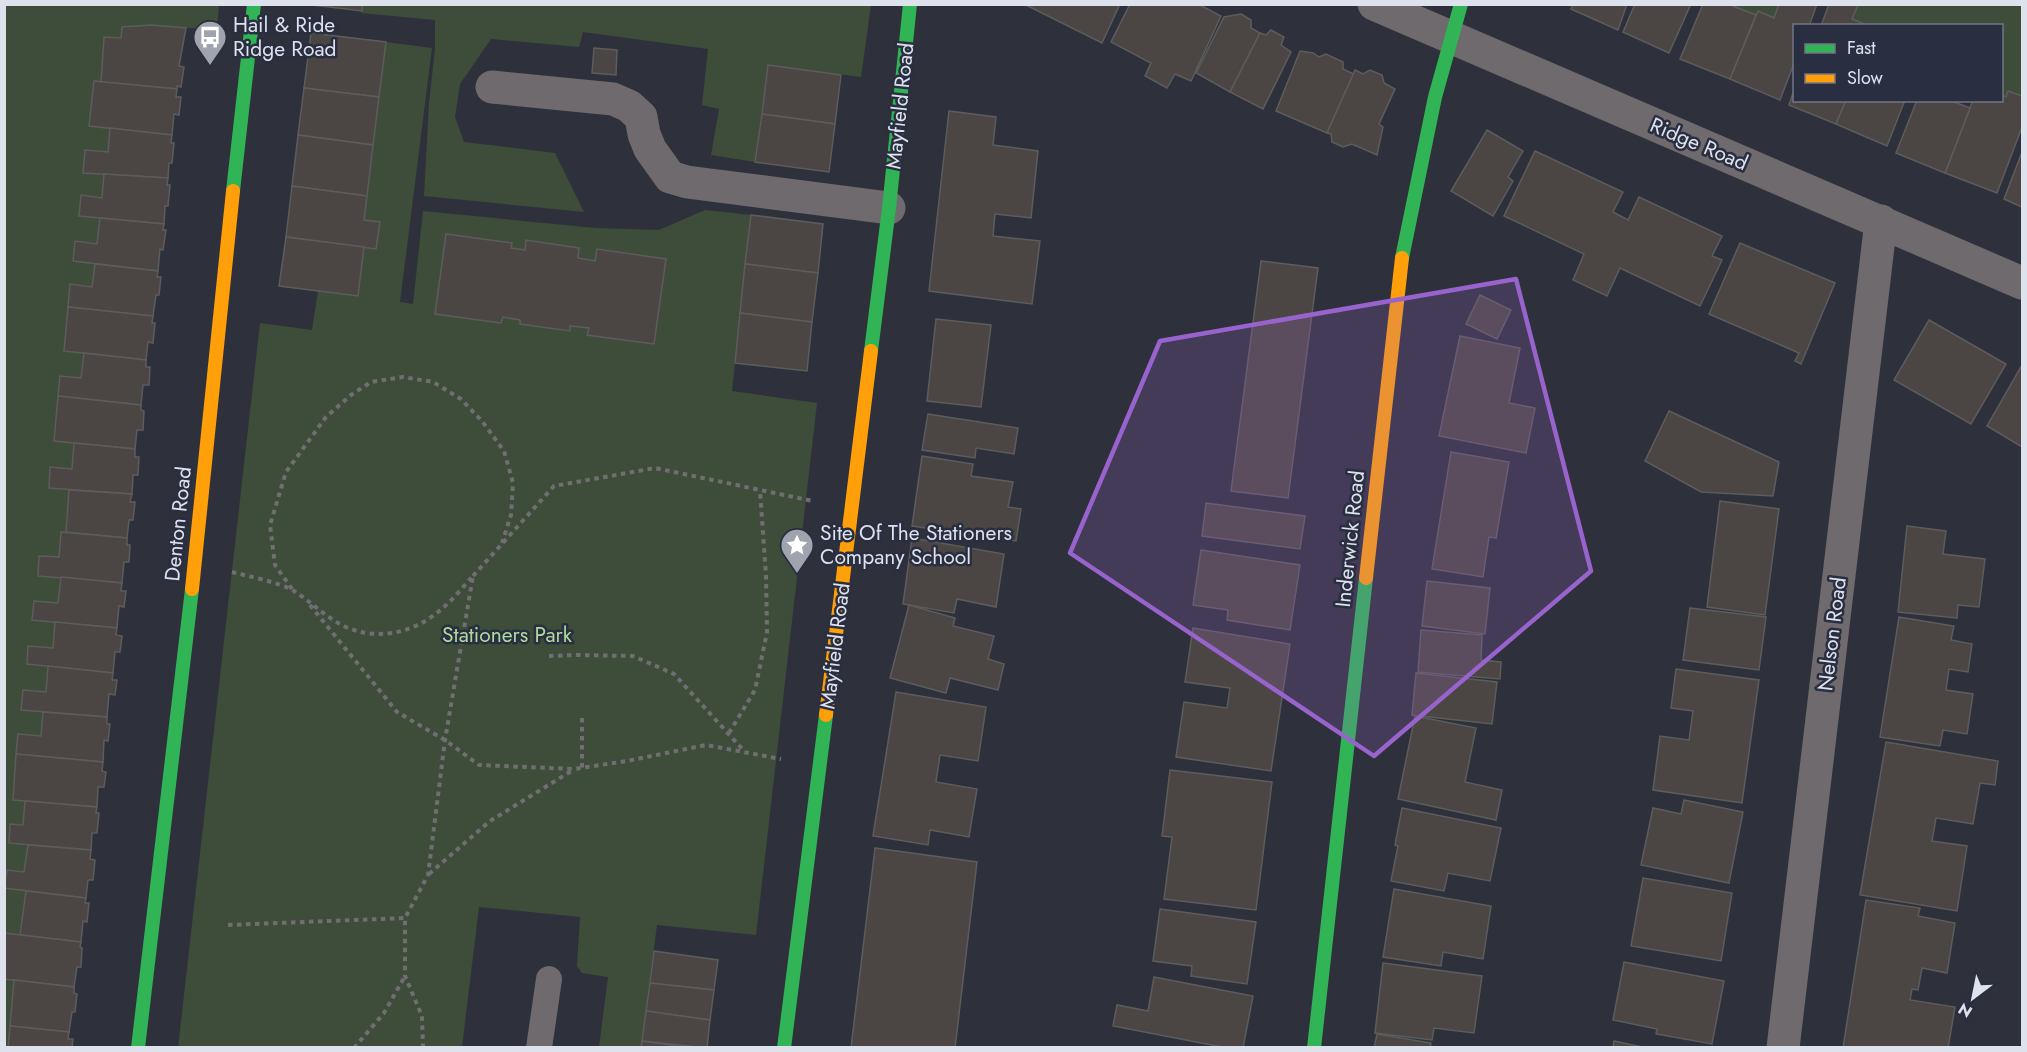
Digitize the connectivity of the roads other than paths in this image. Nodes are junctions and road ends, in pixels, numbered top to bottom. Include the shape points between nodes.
1 (254, 4) edge
2 (910, 4) edge
3 (1374, 4) edge
4 (1461, 4) edge
5 (1452, 39) junction
6 (492, 87) dead end
7 (889, 208) junction
8 (1881, 221) junction
9 (2022, 283) edge
10 (549, 979) dead end
11 (138, 1047) edge
12 (539, 1047) edge
13 (784, 1047) edge
14 (1314, 1047) edge
15 (1783, 1047) edge

1 - 11 street, Denton Road via 195,566
2 - 7 street, Mayfield Road
3 - 5 street, Ridge Road
4 - 5 street, Inderwick Road
5 - 8 street, Ridge Road
5 - 14 street, Inderwick Road via 1435,97 1402,259
6 - 7 street via 614,99 629,106 641,117 644,134 670,177
7 - 13 street, Mayfield Road
8 - 9 street, Ridge Road
8 - 15 street, Nelson Road
10 - 12 lane

